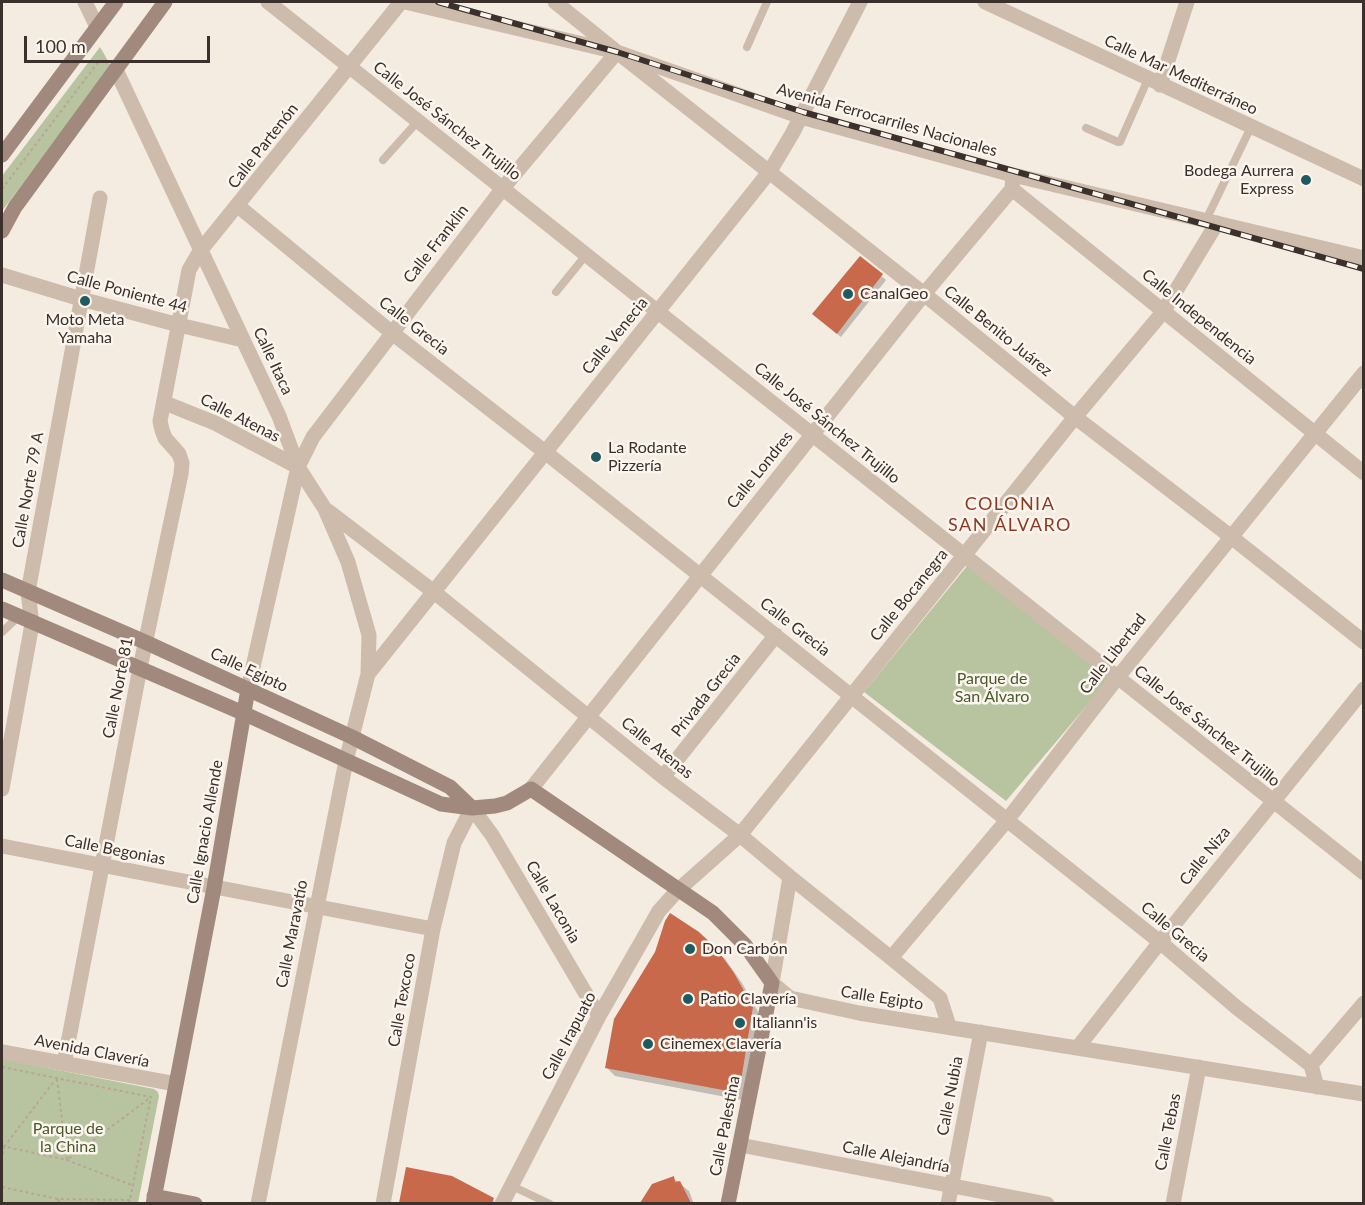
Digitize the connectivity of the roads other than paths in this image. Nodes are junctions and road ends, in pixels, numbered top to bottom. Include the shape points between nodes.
1 (85, 2) edge
2 (116, 2) edge
3 (165, 2) edge
4 (268, 2) edge
5 (401, 2) edge
6 (405, 2) edge
7 (555, 2) edge
8 (767, 2) edge
9 (860, 2) edge
10 (984, 2) edge
11 (1187, 2) edge
12 (97, 27) junction
13 (747, 47) dead end
14 (616, 52) junction
15 (349, 66) junction
16 (113, 74) junction
17 (1154, 82) junction
18 (801, 117) junction
19 (418, 121) junction
20 (1251, 127) junction
21 (1086, 128) dead end
22 (2, 155) edge
23 (383, 160) dead end
24 (770, 171) junction
25 (1364, 179) edge
26 (1012, 182) junction
27 (502, 188) junction
28 (100, 198) dead end
29 (238, 206) junction
30 (1211, 221) junction
31 (2, 231) edge
32 (200, 250) junction
33 (586, 255) junction
34 (1364, 258) edge
35 (2, 275) edge
36 (556, 292) dead end
37 (924, 294) junction
38 (81, 299) junction
39 (658, 311) junction
40 (1163, 312) junction
41 (179, 325) junction
42 (391, 332) junction
43 (243, 340) junction
44 (1364, 373) edge
45 (165, 404) junction
46 (1075, 417) junction
47 (1314, 432) junction
48 (812, 434) junction
49 (545, 452) junction
50 (298, 467) junction
51 (1364, 473) edge
52 (326, 510) junction
53 (1230, 536) junction
54 (964, 555) junction
55 (700, 574) junction
56 (2, 580) edge
57 (27, 592) junction
58 (434, 592) junction
59 (2, 609) edge
60 (25, 620) junction
61 (2, 632) edge
62 (776, 635) junction
63 (145, 642) junction
64 (1364, 642) edge
65 (140, 668) junction
66 (369, 674) junction
67 (1118, 677) junction
68 (248, 688) junction
69 (1364, 689) edge
70 (852, 696) junction
71 (243, 713) junction
72 (588, 715) junction
73 (352, 737) junction
74 (346, 761) junction
75 (663, 777) junction
76 (2, 789) edge
77 (531, 789) junction
78 (1273, 801) junction
79 (472, 808) junction
80 (1008, 819) junction
81 (740, 835) junction
82 (2, 846) edge
83 (102, 867) junction
84 (1364, 873) edge
85 (790, 877) junction
86 (214, 888) junction
87 (677, 891) junction
88 (315, 907) junction
89 (433, 930) junction
90 (1160, 942) junction
91 (891, 957) junction
92 (772, 983) junction
93 (1364, 1003) edge
94 (599, 1017) junction
95 (949, 1026) junction
96 (981, 1032) junction
97 (1077, 1047) junction
98 (2, 1052) edge
99 (64, 1064) junction
100 (1311, 1065) junction
101 (1199, 1067) junction
102 (176, 1084) junction
103 (1317, 1087) junction
104 (1364, 1094) edge
105 (740, 1145) junction
106 (951, 1185) junction
107 (512, 1186) junction
108 (153, 1200) edge
109 (195, 1203) edge
110 (258, 1203) edge
111 (383, 1203) edge
112 (502, 1203) edge
113 (550, 1203) edge
114 (728, 1203) edge
115 (948, 1203) edge
116 (1047, 1203) edge
117 (1173, 1203) edge

1 - 12 street
2 - 12 street
3 - 16 street
4 - 15 street, Calle José Sánchez Trujillo
5 - 15 street, Calle Partenón
6 - 14 street, Avenida Ferrocarriles Nacionales
7 - 14 street, Calle Benito Juárez
8 - 13 lane
9 - 18 street, Calle Venecia
10 - 17 street, Calle Mar Mediterráneo
11 - 17 street
12 - 22 street
14 - 18 street, Avenida Ferrocarriles Nacionales
14 - 24 street, Calle Benito Juárez
14 - 27 street, Calle Franklin
15 - 19 street, Calle José Sánchez Trujillo
15 - 29 street, Calle Partenón
16 - 31 street via 15,207
16 - 32 street, Calle Itaca
17 - 20 street, Calle Mar Mediterráneo
17 - 21 lane via 1120,142
18 - 24 street, Calle Venecia
18 - 26 street, Avenida Ferrocarriles Nacionales
19 - 23 lane
19 - 27 street, Calle José Sánchez Trujillo
20 - 25 street, Calle Mar Mediterráneo
20 - 30 lane
24 - 37 street, Calle Benito Juárez
24 - 39 street, Calle Venecia
26 - 30 street, Avenida Ferrocarriles Nacionales
26 - 37 street, Calle Londres
26 - 40 street, Calle Independencia
27 - 33 street, Calle José Sánchez Trujillo
27 - 42 street, Calle Franklin
28 - 38 street, Calle Norte 79 A
29 - 32 street, Calle Partenón
29 - 42 street, Calle Grecia
30 - 34 street, Avenida Ferrocarriles Nacionales
30 - 40 street, Calle Bocanegra
32 - 41 street, Calle Partenón via 189,270
32 - 43 street, Calle Itaca
33 - 36 lane
33 - 39 street, Calle José Sánchez Trujillo
35 - 38 street, Calle Poniente 44
37 - 46 street, Calle Benito Juárez
37 - 48 street, Calle Londres
38 - 41 street, Calle Poniente 44
38 - 57 street, Calle Norte 79 A
39 - 48 street, Calle José Sánchez Trujillo
39 - 49 street, Calle Venecia
40 - 46 street, Calle Bocanegra
40 - 47 street, Calle Independencia
41 - 43 street, Calle Poniente 44
41 - 45 street, Calle Norte 81
42 - 49 street, Calle Grecia
42 - 50 street, Calle Franklin via 313,437
43 - 50 street, Calle Itaca
44 - 47 street, Calle Libertad
45 - 50 street, Calle Atenas via 215,423
45 - 63 street, Calle Norte 81 via 160,421 162,430 182,463
46 - 53 street, Calle Benito Juárez
46 - 54 street, Calle Bocanegra
47 - 51 street, Calle Independencia
47 - 53 street, Calle Libertad
48 - 54 street, Calle José Sánchez Trujillo
48 - 55 street, Calle Londres
49 - 55 street, Calle Grecia
49 - 58 street, Calle Venecia
50 - 52 street, Calle Itaca
50 - 68 street, Calle Ignacio Allende
52 - 58 street, Calle Atenas
52 - 66 street, Calle Itaca via 356,585 369,635
53 - 64 street, Calle Benito Juárez
53 - 67 street, Calle Libertad
54 - 67 street, Calle José Sánchez Trujillo
54 - 70 street, Calle Bocanegra
55 - 62 street, Calle Grecia
55 - 72 street, Calle Londres
56 - 57 street, Calle Egipto
57 - 60 street, Calle Norte 79 A
57 - 63 street, Calle Egipto
58 - 66 street, Calle Venecia
58 - 72 street, Calle Atenas
59 - 60 street
60 - 61 lane
60 - 65 street
60 - 76 street, Calle Norte 79 A
62 - 70 street, Calle Grecia
62 - 75 street, Privada Grecia
63 - 65 street, Calle Norte 81
63 - 68 street, Calle Egipto
65 - 71 street
65 - 83 street, Calle Norte 81
66 - 73 street, Calle Maravatío
67 - 78 street, Calle José Sánchez Trujillo
67 - 80 street, Calle Libertad
68 - 71 street, Calle Ignacio Allende
68 - 73 street, Calle Egipto
69 - 78 street, Calle Niza
70 - 80 street, Calle Grecia
70 - 81 street, Calle Bocanegra
71 - 74 street
71 - 86 street, Calle Ignacio Allende
72 - 75 street, Calle Atenas
72 - 77 street, Calle Londres
73 - 74 street, Calle Maravatío
73 - 79 street, Calle Egipto via 450,787
74 - 79 street via 441,804
74 - 88 street, Calle Maravatío
75 - 81 street, Calle Atenas
77 - 79 street via 507,803
77 - 87 street, Calle Egipto
78 - 84 street, Calle José Sánchez Trujillo
78 - 90 street, Calle Niza
79 - 89 street, Calle Texcoco via 454,843
79 - 94 street, Calle Laconia via 492,834
80 - 90 street, Calle Grecia
80 - 91 street, Calle Libertad
81 - 85 street, Calle Atenas
81 - 87 street, Calle Bocanegra
82 - 83 street, Calle Begonias
83 - 86 street, Calle Begonias
83 - 99 street, Calle Norte 81
85 - 91 street, Calle Atenas
85 - 92 street, Calle Palestina
86 - 88 street, Calle Begonias
86 - 102 street, Calle Ignacio Allende
87 - 92 street, Calle Egipto via 713,913 745,945
87 - 94 street, Calle Irapuato via 659,911
88 - 89 street, Calle Begonias
88 - 110 street, Calle Maravatío
89 - 111 street, Calle Texcoco
90 - 97 street, Calle Niza
90 - 100 street, Calle Grecia
91 - 95 street, Calle Atenas via 940,998
92 - 95 street, Calle Egipto via 790,998 813,1004
92 - 105 street, Calle Palestina
93 - 100 street
94 - 107 street, Calle Irapuato
95 - 96 street, Calle Egipto
96 - 97 street, Calle Egipto
96 - 106 street, Calle Nubia
97 - 101 street, Calle Egipto
98 - 99 street, Avenida Clavería
99 - 102 street, Avenida Clavería
100 - 103 street
101 - 103 street, Calle Egipto
101 - 117 street, Calle Tebas
102 - 108 street, Calle Ignacio Allende
103 - 104 street, Calle Egipto
105 - 106 street, Calle Alejandría
105 - 114 street, Calle Palestina
106 - 115 street, Calle Nubia
106 - 116 street, Calle Alejandría
107 - 112 street, Calle Irapuato
107 - 113 lane
108 - 109 street

